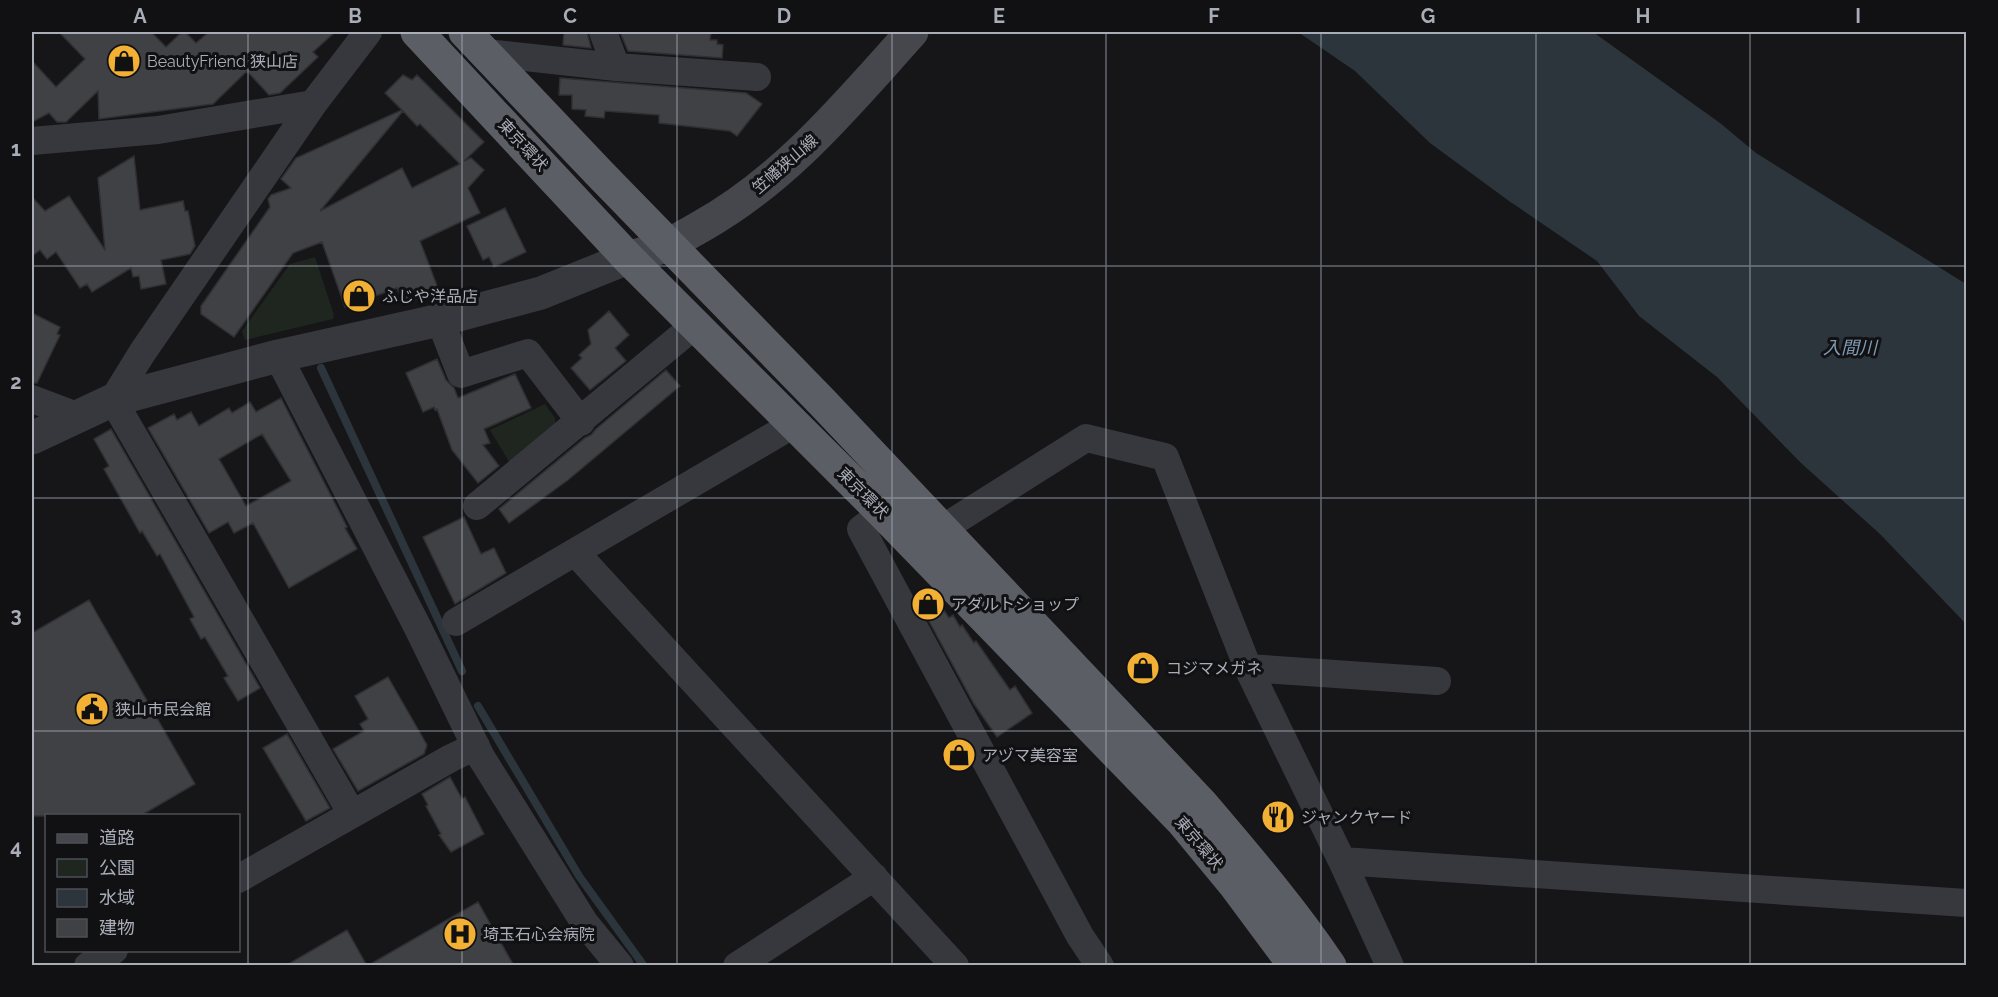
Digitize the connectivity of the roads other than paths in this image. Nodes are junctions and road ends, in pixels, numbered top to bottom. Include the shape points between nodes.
1 (368, 32) edge
2 (417, 32) edge
3 (603, 32) edge
4 (912, 32) edge
5 (476, 42) edge
6 (616, 67) junction
7 (757, 77) dead end
8 (313, 104) junction
9 (32, 141) edge
10 (669, 244) junction
11 (628, 258) junction
12 (440, 320) junction
13 (695, 325) junction
14 (278, 356) junction
15 (32, 399) edge
16 (113, 399) junction
17 (77, 416) junction
18 (581, 422) junction
19 (794, 424) junction
20 (32, 438) edge
21 (477, 506) dead end
22 (883, 513) junction
23 (942, 529) junction
24 (575, 552) junction
25 (456, 622) dead end
26 (1248, 668) junction
27 (1437, 681) dead end
28 (476, 746) junction
29 (352, 814) junction
30 (1342, 861) junction
31 (874, 877) junction
32 (240, 878) edge
33 (1966, 903) edge
34 (112, 952) edge
35 (88, 966) edge
36 (620, 966) edge
37 (737, 966) edge
38 (955, 966) edge
39 (1100, 966) edge
40 (1295, 966) edge
41 (1330, 966) edge
42 (1390, 966) edge

1 - 8 street
2 - 11 highway, 東京環状
3 - 6 street
4 - 10 main road, 笠幡狭山線 via 786,166 714,219
5 - 6 street
5 - 10 highway, 東京環状
6 - 7 street
8 - 9 street via 158,130
8 - 16 street
10 - 11 main road, 笠幡狭山線
10 - 23 highway, 東京環状
11 - 12 street via 541,293
11 - 13 highway, 東京環状
12 - 14 street
12 - 18 street via 460,374 528,352
13 - 18 street
13 - 19 highway, 東京環状
14 - 16 street
14 - 28 street
15 - 17 street
16 - 17 street
16 - 29 street
17 - 20 street
18 - 21 street
19 - 22 highway, 東京環状
19 - 24 street
22 - 39 street via 861,529 1080,936
22 - 40 highway, 東京環状 via 1182,821
23 - 26 street via 1086,438 1165,457
23 - 41 highway, 東京環状 via 1201,803
24 - 25 street
24 - 31 street
26 - 27 street
26 - 30 street
28 - 29 street
28 - 36 street via 584,922
29 - 32 street
30 - 33 street
30 - 42 street
31 - 37 street
31 - 38 street
34 - 35 street

